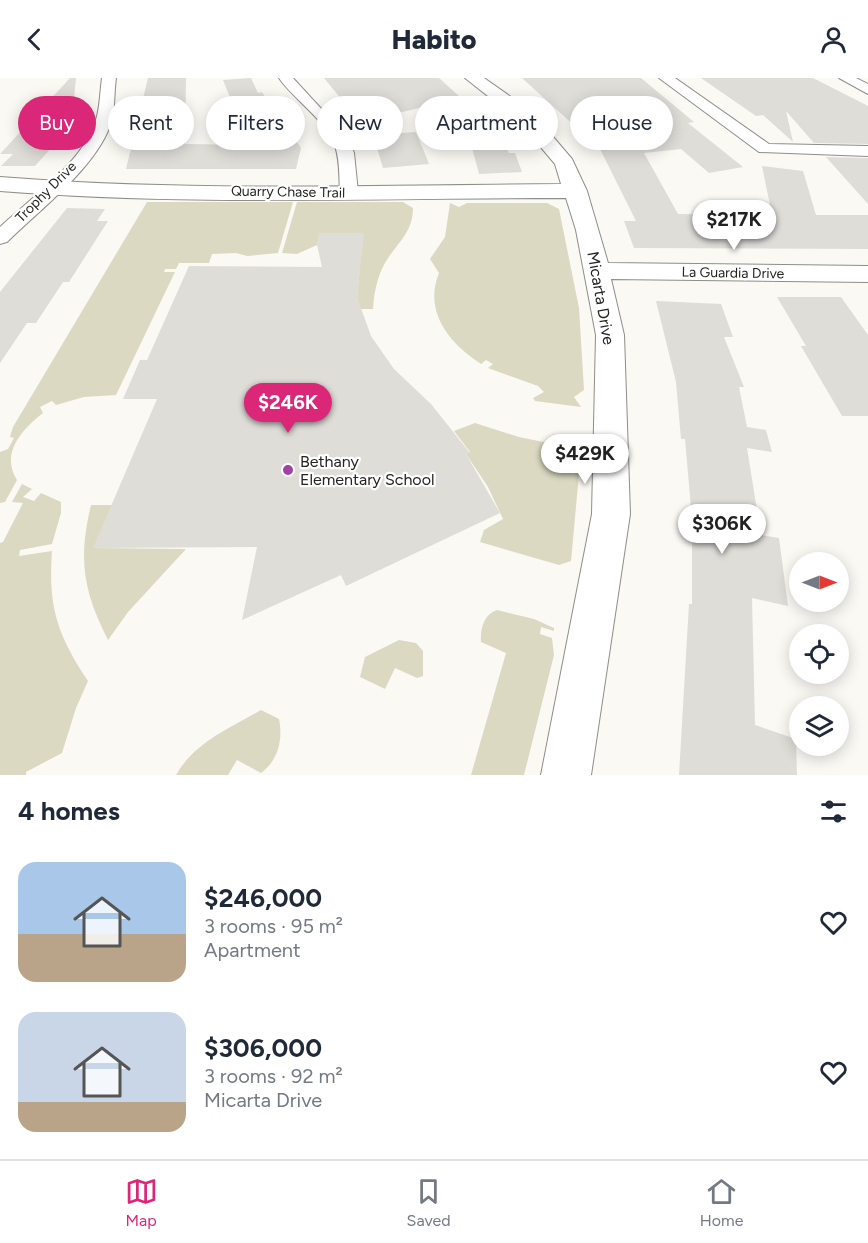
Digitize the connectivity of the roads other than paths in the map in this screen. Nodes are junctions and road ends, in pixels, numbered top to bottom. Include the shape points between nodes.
1 (109, 78) edge
2 (286, 78) edge
3 (473, 78) edge
4 (666, 78) edge
5 (846, 78) edge
6 (868, 90) edge
7 (868, 151) edge
8 (0, 184) edge
9 (50, 188) junction
10 (576, 191) junction
11 (349, 192) junction
12 (0, 238) edge
13 (599, 271) junction
14 (868, 274) edge
15 (566, 775) edge

1 - 9 street, Trophy Drive via 103,121 91,145
2 - 11 street via 297,96 338,133 345,151
3 - 10 street, Micarta Drive via 524,115 546,137 565,163
4 - 7 street via 765,149
5 - 6 street
8 - 9 street, Quarry Chase Trail
9 - 11 street, Quarry Chase Trail
9 - 12 street, Trophy Drive
10 - 11 street, Quarry Chase Trail
10 - 13 street, Micarta Drive
13 - 14 street, La Guardia Drive
13 - 15 street, Micarta Drive via 610,335 611,514

